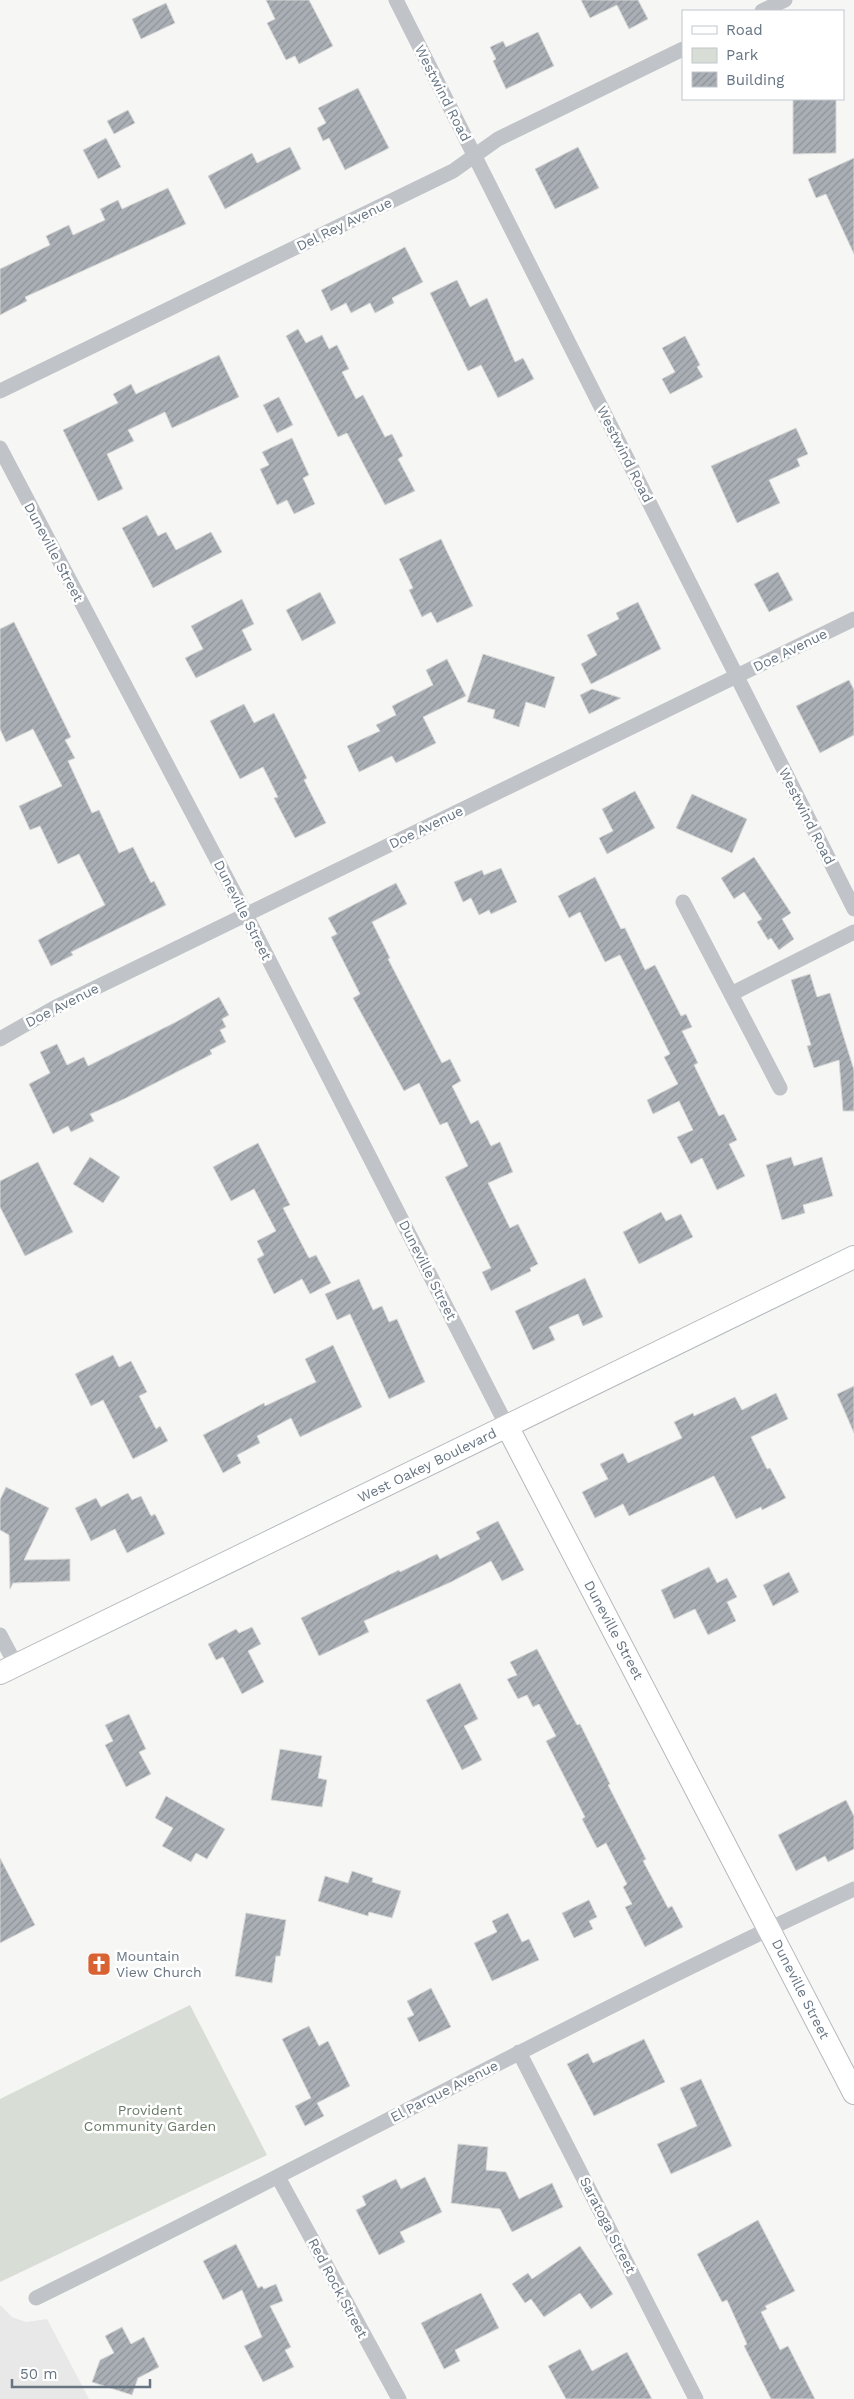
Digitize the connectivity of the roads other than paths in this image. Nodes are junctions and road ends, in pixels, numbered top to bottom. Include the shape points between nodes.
1 (396, 0) edge
2 (785, 0) edge
3 (764, 10) edge
4 (682, 49) edge
5 (475, 155) junction
6 (0, 391) edge
7 (0, 448) edge
8 (854, 619) edge
9 (737, 676) junction
10 (684, 902) dead end
11 (854, 909) edge
12 (246, 915) junction
13 (854, 932) edge
14 (731, 994) junction
15 (0, 1038) edge
16 (780, 1088) dead end
17 (854, 1257) edge
18 (507, 1426) junction
19 (0, 1635) edge
20 (8, 1669) edge
21 (854, 1889) edge
22 (769, 1928) junction
23 (519, 2052) junction
24 (854, 2093) edge
25 (278, 2177) junction
26 (36, 2298) dead end
27 (399, 2399) edge
28 (696, 2399) edge

1 - 5 street, Westwind Road
2 - 3 street
4 - 5 street, Del Rey Avenue via 498,139
5 - 6 street, Del Rey Avenue via 454,171
5 - 9 street, Westwind Road
7 - 12 street, Duneville Street
8 - 9 street, Doe Avenue
9 - 11 street, Westwind Road
9 - 12 street, Doe Avenue
10 - 14 street
12 - 15 street, Doe Avenue via 56,1007
12 - 18 street, Duneville Street
13 - 14 street
14 - 16 street
17 - 18 main road, West Oakey Boulevard
18 - 20 main road, West Oakey Boulevard
18 - 22 main road, Duneville Street
19 - 20 street
21 - 22 street, El Parque Avenue
22 - 23 street, El Parque Avenue
22 - 24 main road, Duneville Street
23 - 25 street, El Parque Avenue
23 - 28 street, Saratoga Street
25 - 26 street, El Parque Avenue
25 - 27 street, Red Rock Street

